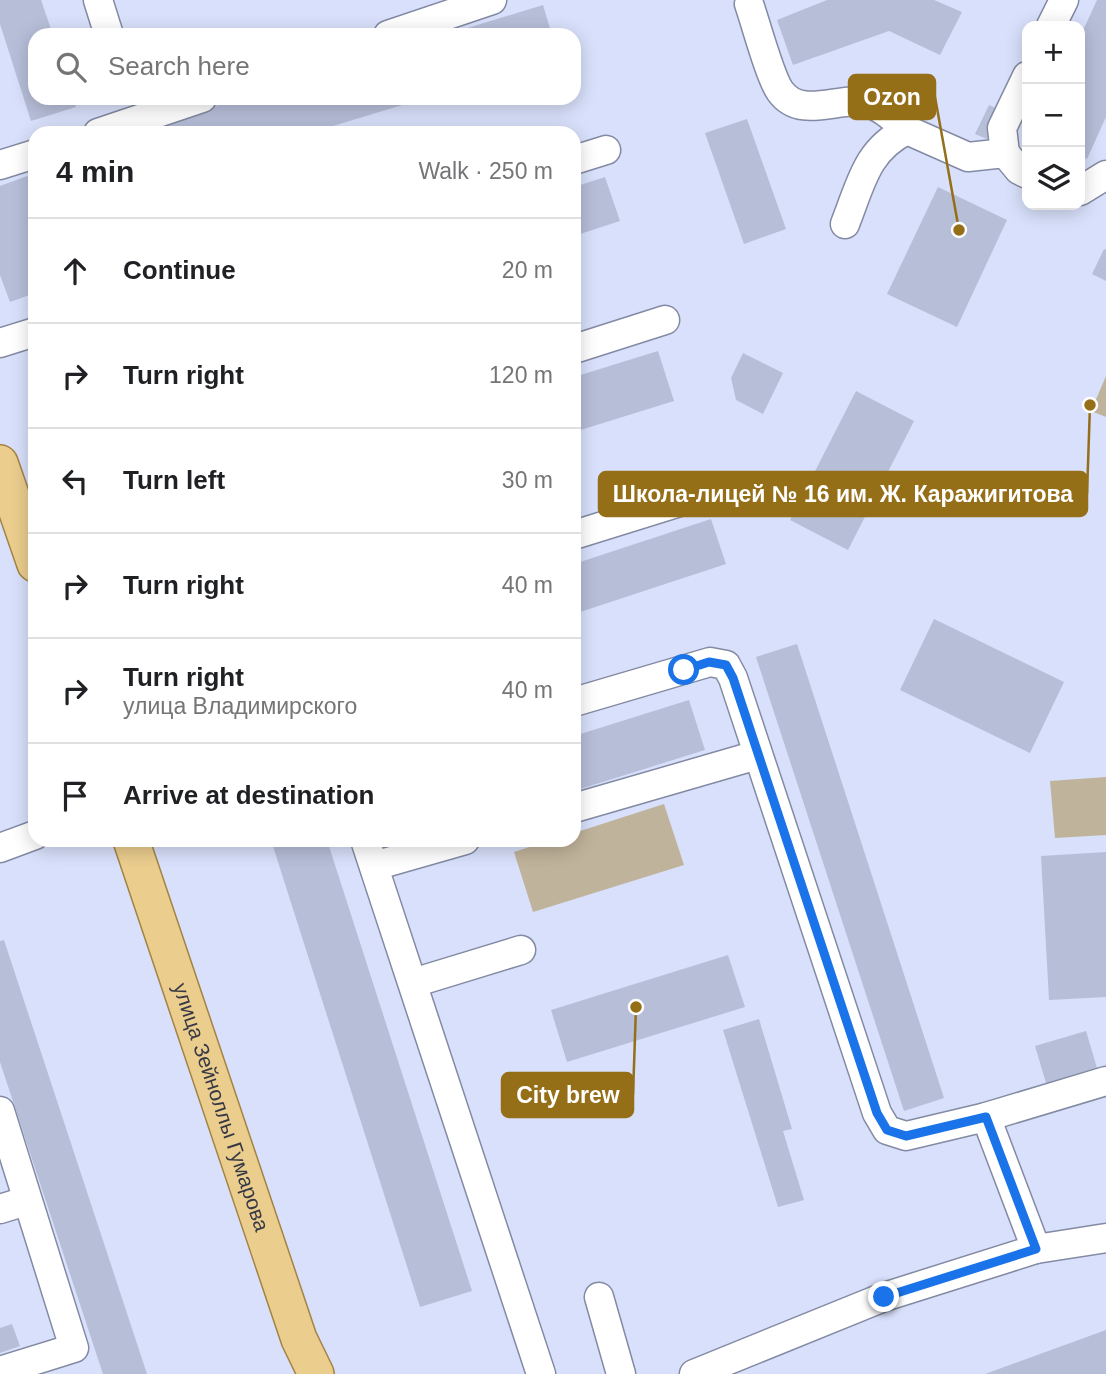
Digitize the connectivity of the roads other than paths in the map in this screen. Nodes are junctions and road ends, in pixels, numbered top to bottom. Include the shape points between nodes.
1 (98, 0) edge
2 (492, 0) edge
3 (1064, 0) edge
4 (749, 4) dead end
5 (1054, 21) edge
6 (107, 28) edge
7 (409, 28) edge
8 (1023, 84) edge
9 (158, 105) edge
10 (133, 109) edge
11 (108, 126) edge
12 (907, 130) junction
13 (606, 150) dead end
14 (1005, 153) junction
15 (28, 156) edge
16 (581, 158) edge
17 (0, 165) edge
18 (1022, 172) edge
19 (1106, 175) edge
20 (1085, 188) edge
21 (845, 224) dead end
22 (665, 320) dead end
23 (28, 334) edge
24 (0, 343) edge
25 (581, 347) edge
26 (0, 463) edge
27 (728, 487) dead end
28 (28, 520) edge
29 (581, 533) edge
30 (581, 700) edge
31 (757, 755) junction
32 (581, 806) edge
33 (28, 838) edge
34 (133, 847) edge
35 (414, 847) edge
36 (0, 848) edge
37 (370, 853) edge
38 (521, 950) dead end
39 (413, 984) junction
40 (1106, 1082) edge
41 (0, 1111) edge
42 (986, 1117) junction
43 (13, 1205) edge
44 (1106, 1238) edge
45 (1036, 1249) junction
46 (599, 1297) dead end
47 (299, 1339) junction
48 (0, 1371) edge
49 (296, 1374) edge
50 (316, 1374) edge
51 (332, 1374) edge
52 (541, 1374) edge
53 (621, 1374) edge
54 (694, 1374) edge

1 - 6 street
2 - 7 street
3 - 5 street
4 - 12 street via 780,91 811,106 866,102
8 - 14 street via 1002,128
9 - 10 street
10 - 11 street
12 - 14 street via 968,156
12 - 21 street via 888,140 872,158
13 - 16 street
14 - 18 street
15 - 17 street
19 - 20 street
22 - 25 street
23 - 24 street
26 - 28 main road
27 - 29 street
30 - 31 street via 709,662 726,665
31 - 32 street
31 - 42 street via 877,1113 887,1130 906,1136
33 - 36 street
34 - 47 main road, улица Зейноллы Гумарова
35 - 37 street
37 - 39 street
38 - 39 street
39 - 52 street
40 - 42 street
41 - 43 street
42 - 45 street
43 - 48 street via 74,1348
44 - 45 street
45 - 54 street via 884,1297
46 - 53 street
47 - 49 main road
47 - 50 main road, улица Зейноллы Гумарова
47 - 51 main road

